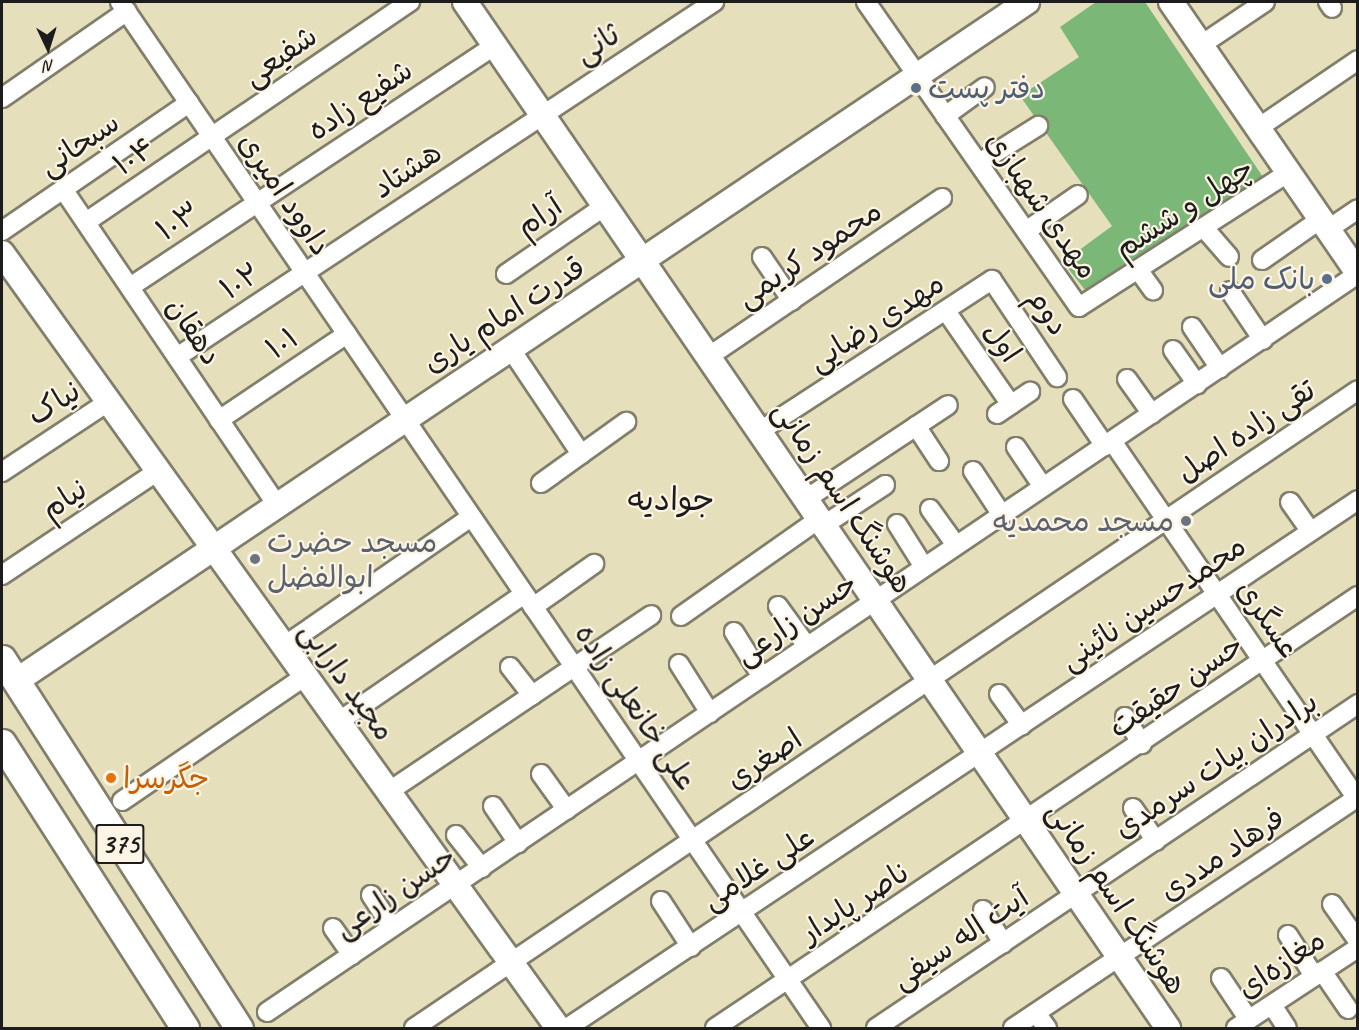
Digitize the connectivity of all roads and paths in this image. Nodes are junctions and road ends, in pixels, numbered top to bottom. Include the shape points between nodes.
1 (410, 2) edge
2 (465, 2) edge
3 (714, 2) edge
4 (866, 2) edge
5 (1027, 2) edge
6 (1171, 2) edge
7 (1265, 2) edge
8 (125, 5) edge
9 (495, 45) junction
10 (1201, 45) junction
11 (1354, 69) edge
12 (918, 76) junction
13 (985, 87) dead end
14 (2, 98) edge
15 (189, 103) junction
16 (542, 115) junction
17 (945, 116) junction
18 (1038, 126) dead end
19 (1258, 128) junction
20 (213, 137) junction
21 (979, 163) junction
22 (1288, 173) junction
23 (63, 189) junction
24 (1078, 195) dead end
25 (942, 198) dead end
26 (257, 203) junction
27 (604, 206) junction
28 (1358, 209) edge
29 (86, 222) junction
30 (1324, 224) junction
31 (1204, 228) junction
32 (2, 231) edge
33 (1026, 231) junction
34 (2, 253) edge
35 (762, 257) dead end
36 (1229, 257) dead end
37 (1262, 260) dead end
38 (643, 262) junction
39 (1139, 271) junction
40 (304, 272) junction
41 (1358, 273) edge
42 (506, 274) dead end
43 (992, 280) joint
44 (130, 287) junction
45 (1153, 290) dead end
46 (1230, 291) dead end
47 (792, 301) junction
48 (1079, 307) joint
49 (946, 311) junction
50 (1192, 327) dead end
51 (347, 334) junction
52 (1263, 340) junction
53 (510, 348) junction
54 (1173, 350) dead end
55 (177, 357) junction
56 (708, 357) junction
57 (1220, 368) junction
58 (1057, 377) dead end
59 (1126, 379) dead end
60 (1197, 384) junction
61 (1358, 390) edge
62 (1030, 392) dead end
63 (1073, 399) dead end
64 (108, 402) junction
65 (948, 405) dead end
66 (1152, 414) junction
67 (404, 418) junction
68 (219, 420) junction
69 (626, 422) dead end
70 (916, 426) junction
71 (760, 431) junction
72 (1108, 443) junction
73 (1016, 447) dead end
74 (581, 454) junction
75 (939, 461) dead end
76 (158, 471) junction
77 (973, 471) dead end
78 (2, 472) edge
79 (541, 483) dead end
80 (885, 485) dead end
81 (1043, 487) junction
82 (806, 499) junction
83 (1358, 500) edge
84 (1290, 502) dead end
85 (276, 504) junction
86 (930, 509) dead end
87 (1002, 515) junction
88 (471, 516) junction
89 (1166, 520) junction
90 (821, 522) junction
91 (897, 524) dead end
92 (1310, 531) junction
93 (956, 545) junction
94 (212, 547) junction
95 (594, 564) dead end
96 (924, 567) junction
97 (2, 575) edge
98 (1217, 594) junction
99 (1358, 596) edge
100 (875, 600) junction
101 (528, 601) junction
102 (778, 606) dead end
103 (651, 615) dead end
104 (681, 616) dead end
105 (734, 632) dead end
106 (284, 646) junction
107 (807, 646) junction
108 (1262, 661) junction
109 (679, 664) dead end
110 (510, 667) dead end
111 (573, 667) junction
112 (9, 670) edge
113 (305, 676) junction
114 (762, 677) junction
115 (930, 682) junction
116 (999, 694) dead end
117 (532, 695) junction
118 (1358, 704) edge
119 (710, 713) junction
120 (1125, 717) dead end
121 (338, 722) junction
122 (1022, 726) junction
123 (1313, 734) junction
124 (2, 744) edge
125 (1142, 744) junction
126 (981, 754) junction
127 (639, 761) junction
128 (541, 774) dead end
129 (388, 792) junction
130 (1357, 798) edge
131 (122, 801) dead end
132 (493, 806) dead end
133 (1133, 808) dead end
134 (567, 810) junction
135 (1027, 822) junction
136 (456, 835) dead end
137 (693, 841) junction
138 (1156, 841) junction
139 (519, 843) junction
140 (482, 868) junction
141 (456, 886) junction
142 (1077, 894) junction
143 (371, 895) dead end
144 (661, 901) dead end
145 (1332, 904) dead end
146 (983, 910) dead end
147 (742, 913) junction
148 (392, 927) junction
149 (333, 928) dead end
150 (1288, 935) dead end
151 (1358, 941) edge
152 (1004, 943) junction
153 (691, 946) junction
154 (1358, 948) edge
155 (352, 955) junction
156 (1119, 957) junction
157 (510, 962) junction
158 (1318, 974) junction
159 (1221, 978) dead end
160 (788, 980) junction
161 (1272, 1005) junction
162 (1348, 1009) dead end
163 (267, 1012) dead end
164 (1036, 1013) junction
165 (1242, 1024) edge
166 (185, 1029) edge
167 (239, 1029) edge
168 (414, 1029) edge
169 (558, 1029) edge
170 (567, 1029) edge
171 (715, 1029) edge
172 (821, 1029) edge
173 (876, 1029) edge
174 (1013, 1029) edge
175 (1047, 1029) edge
176 (1168, 1029) edge
177 (1287, 1029) edge

1 - 20 street, شفیعی
2 - 9 street, هوشنگ اسم زمانی
3 - 16 street, ثانی
4 - 12 street, مهدی شهبازی
5 - 12 street, قدرت امام یاری
6 - 10 street
7 - 10 street
8 - 14 street
8 - 15 street, داوود امیری
9 - 16 street, هوشنگ اسم زمانی
9 - 26 street, شفیع زاده
10 - 19 street
11 - 19 street
12 - 17 street, مهدی شهبازی
12 - 38 street, قدرت امام یاری
13 - 17 street
15 - 20 street, داوود امیری
15 - 23 street, سبحانی
16 - 27 street, هوشنگ اسم زمانی
16 - 40 street, هشتاد
17 - 21 street, مهدی شهبازی
18 - 21 street
19 - 22 street
20 - 26 street, داوود امیری
20 - 29 street, ۱۰۴
21 - 33 street, مهدی شهبازی
22 - 30 street
22 - 31 street, چهل و ششم
23 - 29 street, دهقان
23 - 32 street, سبحانی
24 - 33 street
25 - 47 street, محمود کریمی
26 - 40 street, داوود امیری
26 - 44 street, ۱۰۳
27 - 38 street, هوشنگ اسم زمانی
27 - 42 street, آرام
28 - 30 street
29 - 44 street, دهقان
30 - 37 street
30 - 41 street
31 - 36 street
31 - 39 street, چهل و ششم
33 - 48 street, مهدی شهبازی
34 - 64 street, مجید دارابی
35 - 47 street
38 - 53 street, قدرت امام یاری
38 - 56 street, هوشنگ اسم زمانی
39 - 45 street
39 - 48 street, چهل و ششم
40 - 51 street, داوود امیری
40 - 55 street, ۱۰۲
41 - 52 street, حسن زارعی
43 - 49 street, مهدی رضایی
43 - 58 street, دوم
44 - 55 street, دهقان
46 - 52 street
47 - 56 street, محمود کریمی
49 - 62 street, اول via 1004,410
49 - 71 street, مهدی رضایی
50 - 57 street
51 - 67 street, داوود امیری
51 - 68 street, ۱۰۱
52 - 57 street, حسن زارعی
53 - 67 street, قدرت امام یاری
53 - 74 street
54 - 60 street
55 - 68 street, دهقان
56 - 71 street, هوشنگ اسم زمانی
57 - 60 street, حسن زارعی
59 - 66 street
60 - 66 street, حسن زارعی
61 - 89 street, تقی زاده اصل
63 - 72 street, عسگری
64 - 76 street, مجید دارابی
64 - 78 street, نیاک
65 - 70 street
66 - 72 street, حسن زارعی
67 - 85 street, قدرت امام یاری
67 - 88 street, علی خانعلی زاده
68 - 85 street, دهقان
69 - 74 street
70 - 75 street
70 - 82 street
71 - 82 street, هوشنگ اسم زمانی
72 - 81 street, حسن زارعی
72 - 89 street, عسگری
73 - 81 street
74 - 79 street
76 - 94 street, مجید دارابی
76 - 97 street, نیام
77 - 87 street
80 - 90 street
81 - 87 street, حسن زارعی
82 - 90 street, هوشنگ اسم زمانی
83 - 92 street, محمدحسین نائینی
84 - 92 street
85 - 94 street, قدرت امام یاری
86 - 93 street
87 - 93 street, حسن زارعی
88 - 101 street, علی خانعلی زاده
88 - 106 street
89 - 98 street, عسگری
89 - 115 street, تقی زاده اصل
90 - 100 street, هوشنگ اسم زمانی
90 - 104 street
91 - 96 street
92 - 98 street, محمدحسین نائینی
93 - 96 street, حسن زارعی
94 - 106 street, مجید دارابی
94 - 112 street, قدرت امام یاری
95 - 101 street
96 - 100 street, حسن زارعی
98 - 108 street, عسگری
98 - 122 street, محمدحسین نائینی
99 - 108 street, حسن حقیقت
100 - 107 street, حسن زارعی
100 - 115 street, هوشنگ اسم زمانی
101 - 111 street, علی خانعلی زاده
101 - 121 street
102 - 107 street
103 - 111 street
105 - 114 street
106 - 113 street, مجید دارابی
107 - 114 street, حسن زارعی
108 - 123 street, عسگری
108 - 125 street, حسن حقیقت
109 - 119 street
110 - 117 street
111 - 117 street
111 - 127 street, علی خانعلی زاده
112 - 167 main road, 375
113 - 121 street, مجید دارابی
113 - 131 street
114 - 119 street, حسن زارعی
115 - 126 street, هوشنگ اسم زمانی
115 - 137 street, اصغری
116 - 122 street
117 - 129 street
118 - 123 street, برادران بیات سرمدی
119 - 127 street, حسن زارعی
120 - 125 street
121 - 129 street, مجید دارابی
122 - 126 street, محمدحسین نائینی
123 - 130 street, عسگری
123 - 138 street, برادران بیات سرمدی
124 - 166 main road, 375
125 - 135 street, حسن حقیقت
126 - 135 street, هوشنگ اسم زمانی
126 - 147 street, علی غلامی
127 - 134 street, حسن زارعی
127 - 137 street, علی خانعلی زاده
128 - 134 street
129 - 141 street, مجید دارابی
130 - 156 street, فرهاد مددی
132 - 139 street
133 - 138 street
134 - 139 street, حسن زارعی
135 - 142 street, هوشنگ اسم زمانی
135 - 160 street, ناصر پایدار
136 - 140 street
137 - 147 street, علی خانعلی زاده
137 - 157 street, اصغری
138 - 142 street, برادران بیات سرمدی
139 - 140 street, حسن زارعی
140 - 141 street, حسن زارعی
141 - 148 street, حسن زارعی
141 - 157 street, مجید دارابی
142 - 152 street, آیت اله سیفی
142 - 156 street, هوشنگ اسم زمانی
143 - 148 street
144 - 153 street
145 - 151 street
146 - 152 street
147 - 153 street, علی غلامی
147 - 160 street, علی خانعلی زاده
148 - 155 street, حسن زارعی
149 - 155 street
150 - 158 street
152 - 173 street, آیت اله سیفی
153 - 170 street, علی غلامی
154 - 158 street, مغازه‌ای
155 - 163 street, حسن زارعی
156 - 164 street, فرهاد مددی
156 - 176 street, هوشنگ اسم زمانی
157 - 168 street, اصغری
157 - 169 street, مجید دارابی
158 - 161 street, مغازه‌ای
158 - 162 street
159 - 165 street
160 - 171 street, ناصر پایدار
160 - 172 street, علی خانعلی زاده
161 - 165 street, مغازه‌ای
161 - 177 street
164 - 174 street, فرهاد مددی
164 - 175 street

